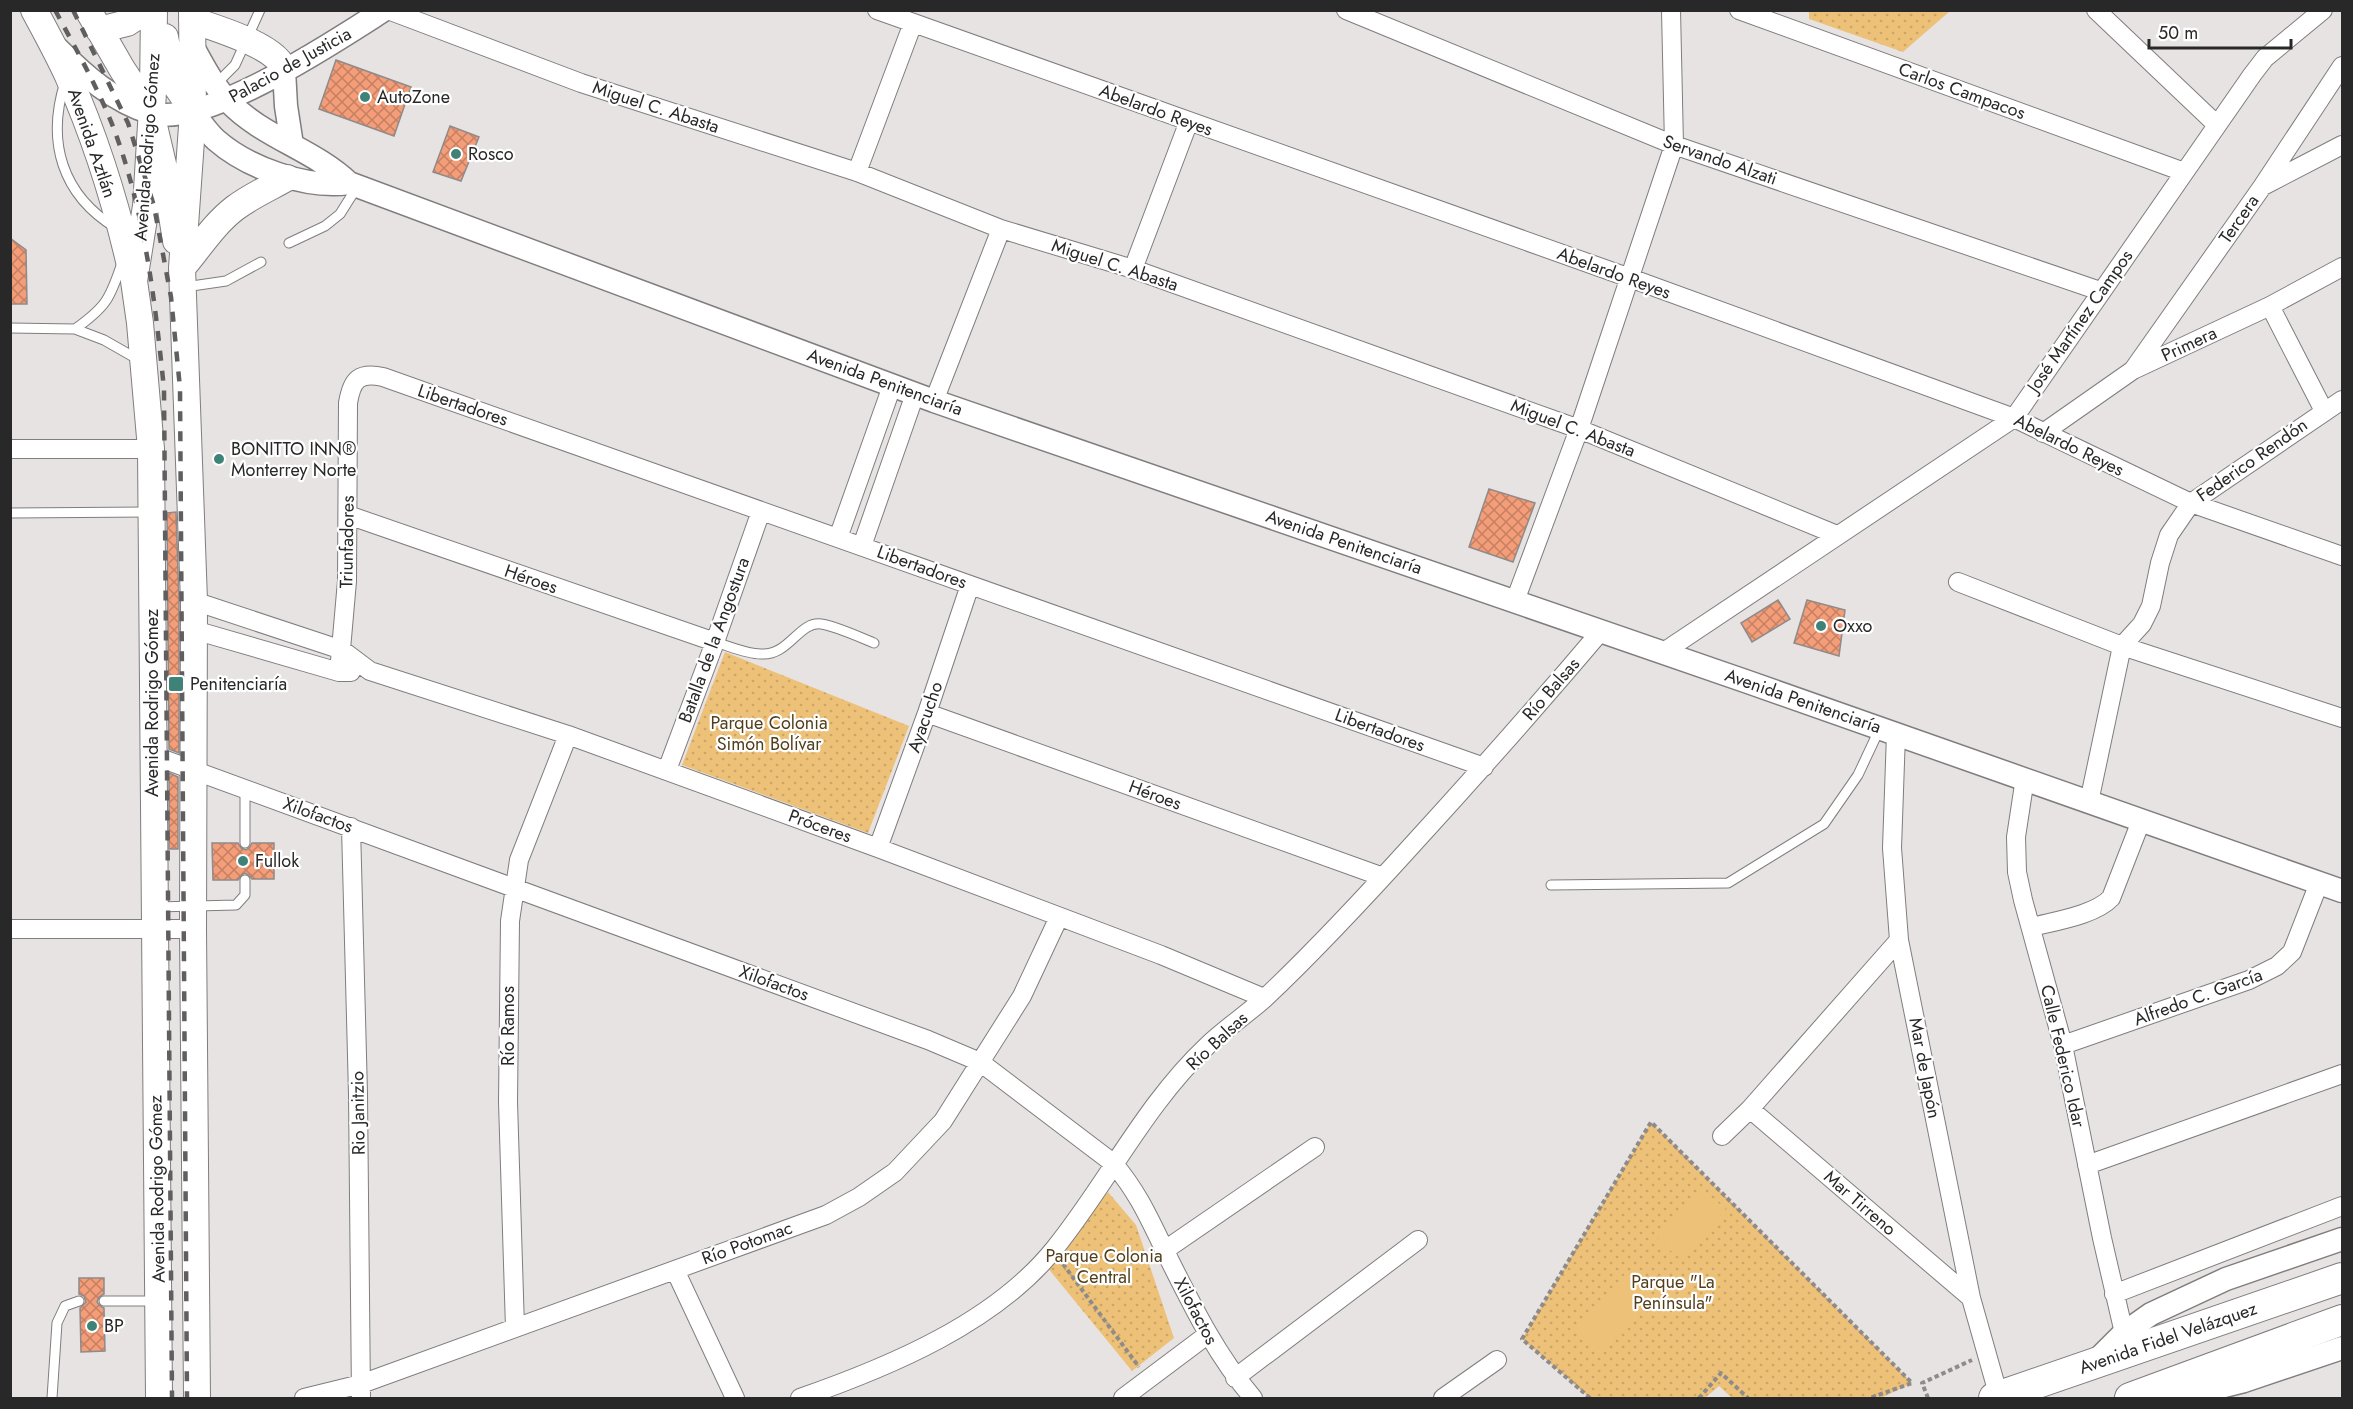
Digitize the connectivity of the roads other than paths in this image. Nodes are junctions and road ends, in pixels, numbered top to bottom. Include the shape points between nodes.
1 (34, 10) edge
2 (147, 10) edge
3 (153, 10) edge
4 (162, 10) edge
5 (260, 10) edge
6 (386, 10) edge
7 (878, 10) edge
8 (1346, 10) edge
9 (1671, 10) edge
10 (1739, 10) edge
11 (2096, 10) edge
12 (2321, 11) edge
13 (192, 15) edge
14 (93, 20) edge
15 (912, 23) junction
16 (50, 41) junction
17 (248, 41) junction
18 (2343, 66) edge
19 (284, 70) junction
20 (67, 74) junction
21 (206, 96) junction
22 (151, 113) junction
23 (1190, 121) junction
24 (2217, 125) junction
25 (292, 145) junction
26 (1674, 145) junction
27 (2343, 145) edge
28 (857, 172) junction
29 (2184, 172) junction
30 (287, 178) junction
31 (353, 184) junction
32 (2262, 187) junction
33 (1001, 229) junction
34 (124, 241) junction
35 (290, 243) dead end
36 (261, 262) dead end
37 (2343, 267) edge
38 (1133, 269) junction
39 (183, 278) junction
40 (1630, 278) junction
41 (134, 281) junction
42 (2100, 291) junction
43 (2271, 306) junction
44 (10, 328) edge
45 (75, 329) junction
46 (144, 363) junction
47 (2133, 370) junction
48 (359, 377) joint
49 (892, 386) junction
50 (925, 398) junction
51 (2343, 400) edge
52 (2324, 411) junction
53 (2014, 418) junction
54 (1579, 429) junction
55 (2043, 433) junction
56 (10, 449) edge
57 (151, 449) junction
58 (2191, 503) junction
59 (761, 511) junction
60 (151, 512) junction
61 (10, 513) edge
62 (348, 515) junction
63 (1837, 535) junction
64 (838, 538) junction
65 (862, 546) junction
66 (2343, 556) edge
67 (1958, 582) dead end
68 (970, 585) junction
69 (194, 601) junction
70 (1515, 601) junction
71 (194, 630) junction
72 (1601, 631) junction
73 (715, 642) junction
74 (874, 643) dead end
75 (2122, 646) junction
76 (342, 650) junction
77 (1662, 653) junction
78 (370, 670) junction
79 (339, 672) junction
80 (927, 713) junction
81 (2343, 718) edge
82 (1888, 731) junction
83 (568, 735) junction
84 (152, 754) junction
85 (1484, 766) junction
86 (194, 769) junction
87 (666, 770) junction
88 (2025, 778) junction
89 (245, 788) junction
90 (2089, 802) junction
91 (2141, 821) junction
92 (351, 827) junction
93 (245, 843) dead end
94 (879, 848) junction
95 (1383, 877) junction
96 (245, 880) dead end
97 (2319, 883) junction
98 (1551, 885) dead end
99 (513, 887) junction
100 (2343, 891) edge
101 (1059, 917) junction
102 (154, 918) junction
103 (193, 918) junction
104 (2032, 927) junction
105 (10, 929) edge
106 (1899, 940) junction
107 (1264, 998) junction
108 (2063, 1045) junction
109 (980, 1062) junction
110 (2343, 1074) edge
111 (1750, 1108) junction
112 (1722, 1136) dead end
113 (1315, 1147) dead end
114 (1113, 1164) junction
115 (2087, 1165) junction
116 (2343, 1206) edge
117 (2343, 1239) edge
118 (1418, 1240) dead end
119 (1165, 1250) junction
120 (675, 1270) junction
121 (2343, 1278) edge
122 (2114, 1294) junction
123 (1971, 1298) junction
124 (104, 1301) dead end
125 (80, 1302) dead end
126 (158, 1302) junction
127 (515, 1328) junction
128 (2337, 1332) edge
129 (2124, 1333) junction
130 (1207, 1335) junction
131 (1497, 1360) dead end
132 (2095, 1362) junction
133 (1236, 1378) junction
134 (361, 1391) edge
135 (1997, 1397) edge
136 (2133, 1397) edge
137 (52, 1398) edge
138 (159, 1398) edge
139 (197, 1398) edge
140 (304, 1398) edge
141 (735, 1398) edge
142 (800, 1398) edge
143 (1123, 1398) edge
144 (1253, 1398) edge
145 (1443, 1398) edge

1 - 16 main road, Avenida Aztlán
2 - 14 main road via 127,23
3 - 22 main road, Avenida Rodrigo Gómez
4 - 21 main road via 174,83
5 - 17 lane
6 - 19 street, Palacio de Justicia
6 - 28 street, Miguel C. Abasta via 581,83
7 - 15 street, Abelardo Reyes
8 - 26 street, Servando Alzati
9 - 26 street
10 - 29 street, Carlos Campacos
11 - 24 street
12 - 24 street, José Martínez Campos via 2265,58
13 - 17 main road
13 - 21 main road, Avenida Rodrigo Gómez via 193,47
14 - 22 main road
15 - 23 street, Abelardo Reyes
15 - 28 street
16 - 20 main road, Avenida Aztlán
16 - 22 street via 96,85
17 - 19 main road via 274,54
17 - 21 lane via 235,65
18 - 32 street, Tercera
19 - 21 street, Palacio de Justicia
19 - 25 street
20 - 34 main road, Avenida Aztlán
20 - 34 lane via 57,111 61,158 75,191 87,207
21 - 22 street via 174,114
21 - 25 street, Avenida Penitenciaría
21 - 30 street, Avenida Penitenciaría via 214,139 232,153
21 - 39 main road, Avenida Rodrigo Gómez
22 - 39 main road
22 - 41 main road, Avenida Rodrigo Gómez via 146,206
23 - 38 street
23 - 40 street, Abelardo Reyes
24 - 29 street, José Martínez Campos
25 - 31 street, Avenida Penitenciaría
26 - 40 street
26 - 42 street, Servando Alzati
27 - 32 street
28 - 33 street, Miguel C. Abasta
29 - 42 street, José Martínez Campos
30 - 31 street, Avenida Penitenciaría
30 - 39 main road via 233,210
31 - 35 lane via 340,214
31 - 49 street, Avenida Penitenciaría
32 - 47 street, Tercera
33 - 38 street, Miguel C. Abasta
33 - 50 street
34 - 41 main road, Avenida Aztlán
34 - 45 lane via 110,297 101,310
36 - 39 lane via 226,281
37 - 43 street, Primera
38 - 54 street, Miguel C. Abasta
39 - 69 main road, Avenida Rodrigo Gómez
40 - 53 street, Abelardo Reyes
40 - 54 street
41 - 46 main road, Avenida Rodrigo Gómez
42 - 53 street, José Martínez Campos
43 - 47 street, Primera
43 - 52 street
44 - 45 lane
45 - 46 lane
46 - 57 main road, Avenida Rodrigo Gómez
47 - 55 street, Primera
48 - 59 street, Libertadores via 383,377
48 - 62 street, Triunfadores via 350,390 348,403
49 - 50 street, Avenida Penitenciaría
49 - 64 street
50 - 65 street
50 - 70 street, Avenida Penitenciaría
51 - 52 street, Federico Rendón
52 - 58 street, Federico Rendón
53 - 55 street, Abelardo Reyes
53 - 63 street, José Martínez Campos
54 - 63 street, Miguel C. Abasta
54 - 70 street
55 - 58 street, Abelardo Reyes
56 - 57 street
57 - 60 main road, Avenida Rodrigo Gómez
58 - 66 street, Abelardo Reyes
58 - 75 street, Federico Rendón via 2169,535 2147,615
59 - 64 street, Libertadores
59 - 73 street, Batalla de la Angostura
60 - 61 lane
60 - 84 main road, Avenida Rodrigo Gómez
62 - 73 street, Héroes
62 - 76 street, Triunfadores
63 - 77 street, José Martínez Campos
64 - 65 street, Libertadores
65 - 68 street, Libertadores
67 - 75 street
68 - 80 street, Ayacucho
68 - 85 street, Libertadores
69 - 71 main road, Avenida Rodrigo Gómez
69 - 76 street, Próceres
70 - 72 street, Avenida Penitenciaría
71 - 79 street, Próceres
71 - 86 main road, Avenida Rodrigo Gómez
72 - 77 street, Avenida Penitenciaría
72 - 85 street, Río Balsas
73 - 74 lane via 761,654 774,652 804,628 820,623
73 - 87 street, Batalla de la Angostura
75 - 81 street
75 - 90 street, Federico Rendón
76 - 78 street, Próceres
76 - 79 street, Triunfadores
77 - 82 street, Avenida Penitenciaría
78 - 79 street, Próceres
78 - 83 street, Próceres
80 - 94 street, Ayacucho
80 - 95 street, Héroes
82 - 88 street, Avenida Penitenciaría
82 - 98 lane via 1824,824 1728,883
82 - 106 street, Mar de Japón
83 - 87 street, Próceres
83 - 99 street, Río Ramos via 529,831
84 - 86 street, Xilofactos
84 - 102 main road, Avenida Rodrigo Gómez
85 - 95 street, Río Balsas
86 - 89 street, Xilofactos
86 - 103 main road, Avenida Rodrigo Gómez
87 - 94 street, Próceres
88 - 90 street, Avenida Penitenciaría
88 - 104 street, Calle Federico Idar via 2016,852 2023,900
89 - 92 street, Xilofactos
89 - 93 lane
90 - 91 street, Avenida Penitenciaría
91 - 97 street, Avenida Penitenciaría
91 - 104 street via 2107,902 2094,910
92 - 99 street, Xilofactos
92 - 134 street, Rio Janitzio
94 - 101 street, Próceres
95 - 107 street, Río Balsas
96 - 103 lane via 245,895 236,905
97 - 100 street, Avenida Penitenciaría
97 - 108 street, Alfredo C. García via 2292,952 2277,966 2249,980
99 - 109 street, Xilofactos
99 - 127 street, Río Ramos via 508,1066
101 - 107 street, Próceres
101 - 109 street, Río Potomac via 1022,996
102 - 103 street
102 - 105 street
102 - 126 main road, Avenida Rodrigo Gómez
103 - 139 main road, Avenida Rodrigo Gómez
104 - 108 street, Calle Federico Idar
106 - 111 street
106 - 123 street, Mar de Japón
107 - 114 street, Río Balsas via 1208,1045 1177,1079
108 - 115 street, Calle Federico Idar
109 - 114 street, Xilofactos
109 - 120 street, Río Potomac via 943,1122 894,1172 859,1197 826,1215
110 - 115 street
111 - 112 street
111 - 123 street, Mar Tirreno
113 - 119 street
114 - 119 street, Xilofactos via 1144,1206
114 - 142 street, Río Balsas via 1053,1250 999,1301 909,1354
115 - 122 street, Calle Federico Idar
116 - 122 street
117 - 129 street via 2226,1279 2151,1314
118 - 133 street
119 - 130 street, Xilofactos
120 - 127 street, Río Potomac
120 - 141 street
121 - 132 highway, Avenida Fidel Velázquez
122 - 129 street, Calle Federico Idar
123 - 135 street, Mar de Japón
124 - 126 lane
125 - 137 lane via 66,1306 57,1323
126 - 138 main road, Avenida Rodrigo Gómez
127 - 134 street, Río Potomac
128 - 136 highway
129 - 132 street
130 - 133 street, Xilofactos
130 - 143 street
131 - 145 street
132 - 135 highway, Avenida Fidel Velázquez
133 - 144 street, Xilofactos
134 - 140 street, Río Potomac

